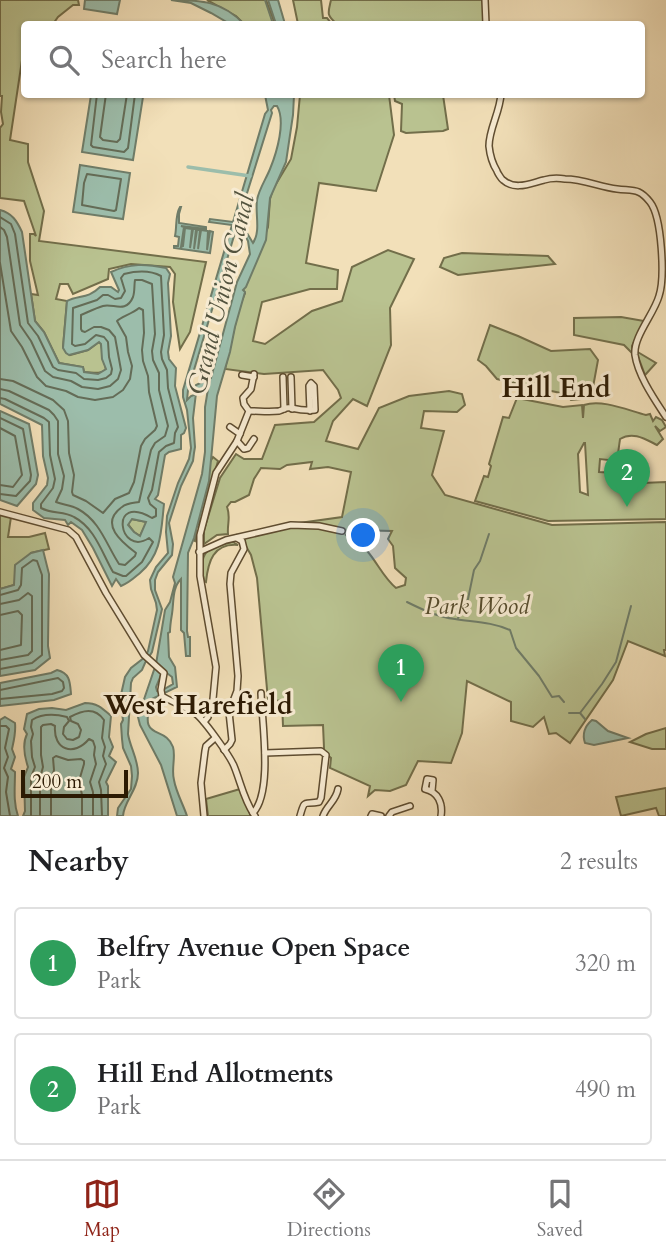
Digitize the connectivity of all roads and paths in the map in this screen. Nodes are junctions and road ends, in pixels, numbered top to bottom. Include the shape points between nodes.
1 (485, 0) edge
2 (486, 21) edge
3 (501, 98) edge
4 (242, 375) dead end
5 (283, 377) dead end
6 (291, 377) dead end
7 (284, 409) junction
8 (292, 409) junction
9 (249, 411) junction
10 (312, 411) dead end
11 (666, 417) edge
12 (230, 427) dead end
13 (240, 434) junction
14 (254, 439) dead end
15 (237, 442) junction
16 (0, 512) edge
17 (342, 531) dead end
18 (237, 538) junction
19 (199, 552) junction
20 (261, 693) dead end
21 (204, 722) junction
22 (215, 738) junction
23 (223, 750) junction
24 (265, 753) junction
25 (338, 789) dead end
26 (432, 790) dead end
27 (410, 806) dead end
28 (254, 815) edge
29 (204, 816) edge
30 (300, 816) edge
31 (323, 816) edge
32 (371, 816) edge
33 (381, 816) edge
34 (389, 816) edge
35 (441, 816) edge

1 - 2 street
3 - 11 street via 489,145 491,163 503,180 515,186 546,179 583,180 641,192 655,209 662,284 635,354 648,390
4 - 9 street via 254,375 243,398
5 - 7 street
6 - 8 street
7 - 8 street
7 - 9 street
8 - 10 street
9 - 13 street
12 - 13 street
13 - 15 street
14 - 15 street via 244,449
15 - 19 street via 216,473
16 - 21 street via 68,530 76,537 149,660 164,673 161,693
17 - 18 street via 291,525
18 - 19 street
18 - 23 street via 244,549 232,573 229,594 238,676 229,712 232,740
19 - 21 street via 216,667 213,699
20 - 24 street
21 - 22 street
22 - 23 street
22 - 29 street via 205,751 201,783
23 - 28 street
24 - 28 street
24 - 30 street via 321,751 326,755 321,798 304,804
25 - 31 street
26 - 35 street via 441,805
27 - 34 street
32 - 33 street

